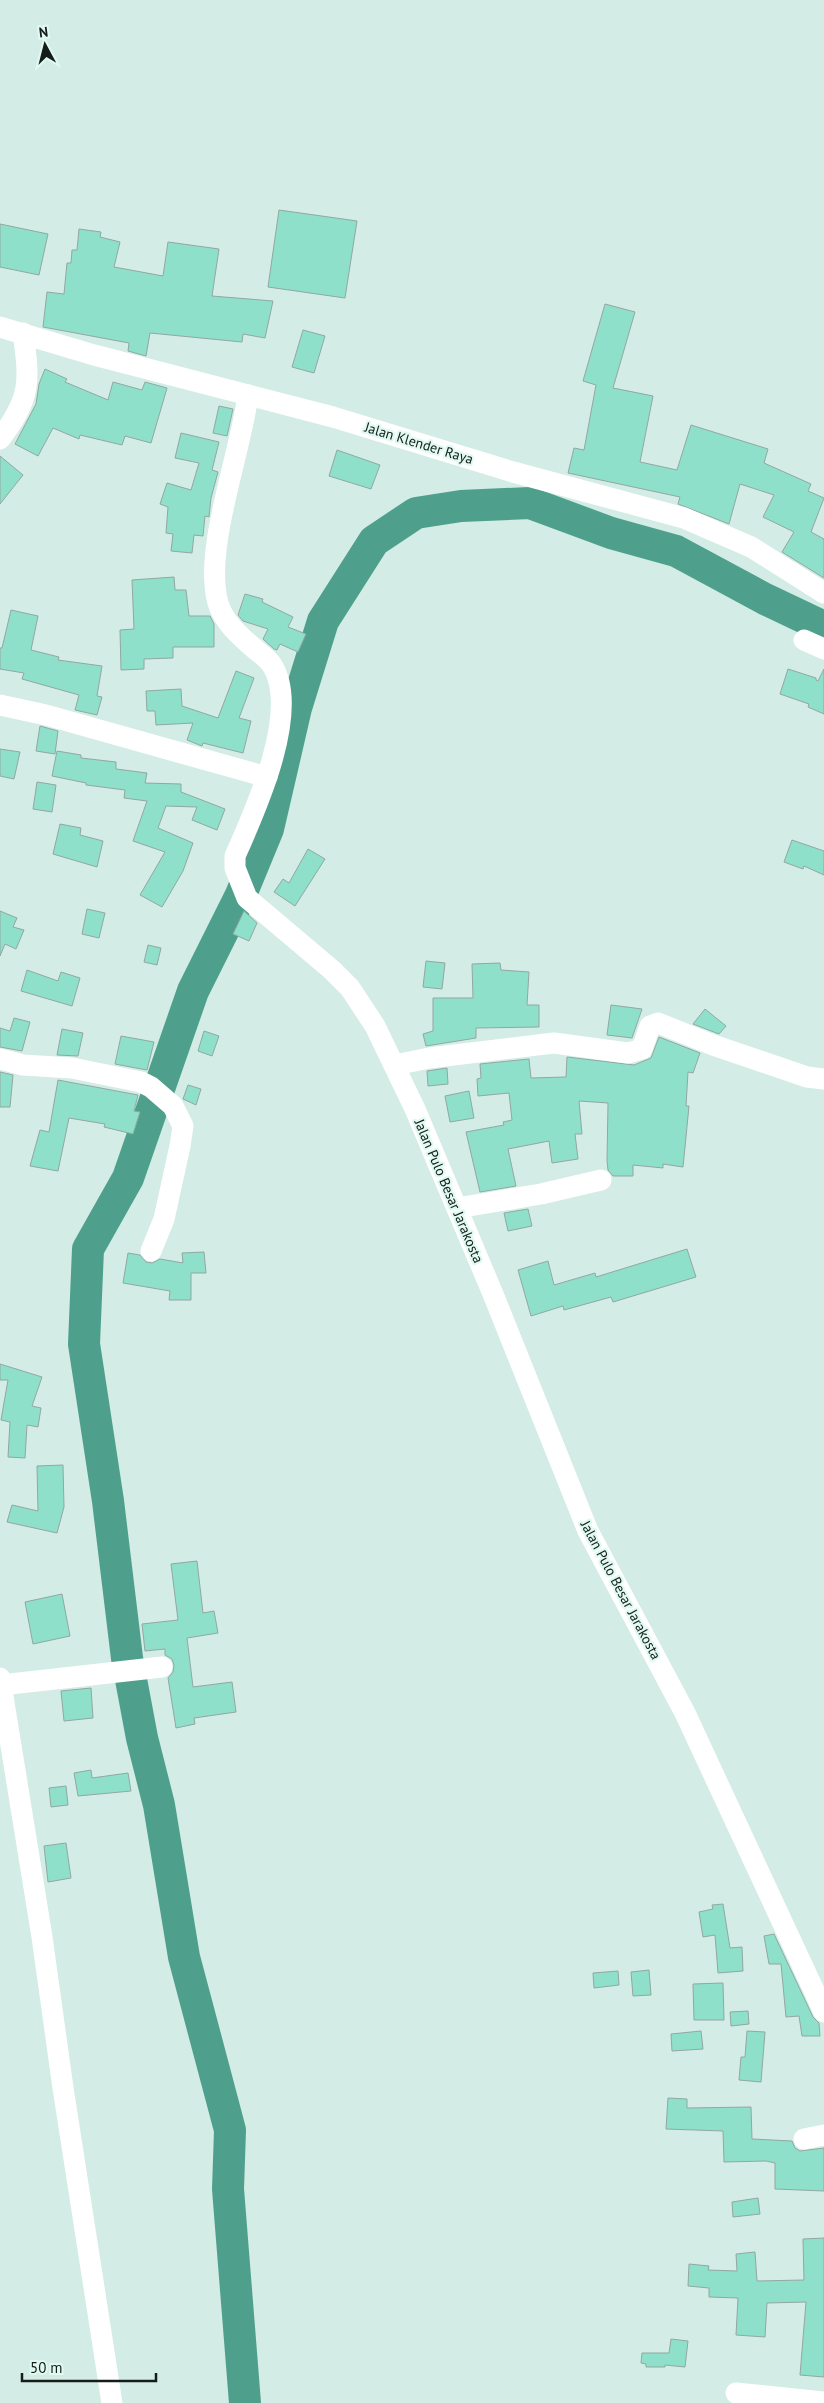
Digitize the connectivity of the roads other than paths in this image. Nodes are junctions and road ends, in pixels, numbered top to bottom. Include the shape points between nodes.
1 (0, 327) edge
2 (23, 333) junction
3 (248, 395) junction
4 (0, 439) edge
5 (824, 593) edge
6 (804, 640) dead end
7 (824, 649) edge
8 (0, 705) edge
9 (267, 776) junction
10 (0, 1059) edge
11 (395, 1065) junction
12 (824, 1079) edge
13 (601, 1180) dead end
14 (457, 1208) junction
15 (151, 1251) dead end
16 (156, 1668) dead end
17 (0, 1682) edge
18 (824, 2012) edge
19 (736, 2394) dead end
20 (824, 2402) edge
21 (112, 2403) edge

1 - 2 street, Jalan Klender Raya
2 - 3 street, Jalan Klender Raya
2 - 4 street via 29,374 26,395
3 - 5 street, Jalan Klender Raya via 684,518 751,547
3 - 9 street, Jalan Pulo Besar Jarakosta via 218,540 216,586 218,603 226,620 271,664 281,691 278,730
6 - 7 street
8 - 9 street
9 - 11 street, Jalan Pulo Besar Jarakosta via 235,856 235,868 247,898 350,988 366,1010
10 - 15 street via 23,1065 72,1068 140,1082 173,1106 183,1126 180,1146 164,1219
11 - 12 street via 554,1043 628,1053 642,1049 650,1026 658,1023 807,1077
11 - 14 street, Jalan Pulo Besar Jarakosta
13 - 14 street
14 - 18 street, Jalan Pulo Besar Jarakosta via 588,1531 685,1713
16 - 17 street
17 - 21 street
19 - 20 street

